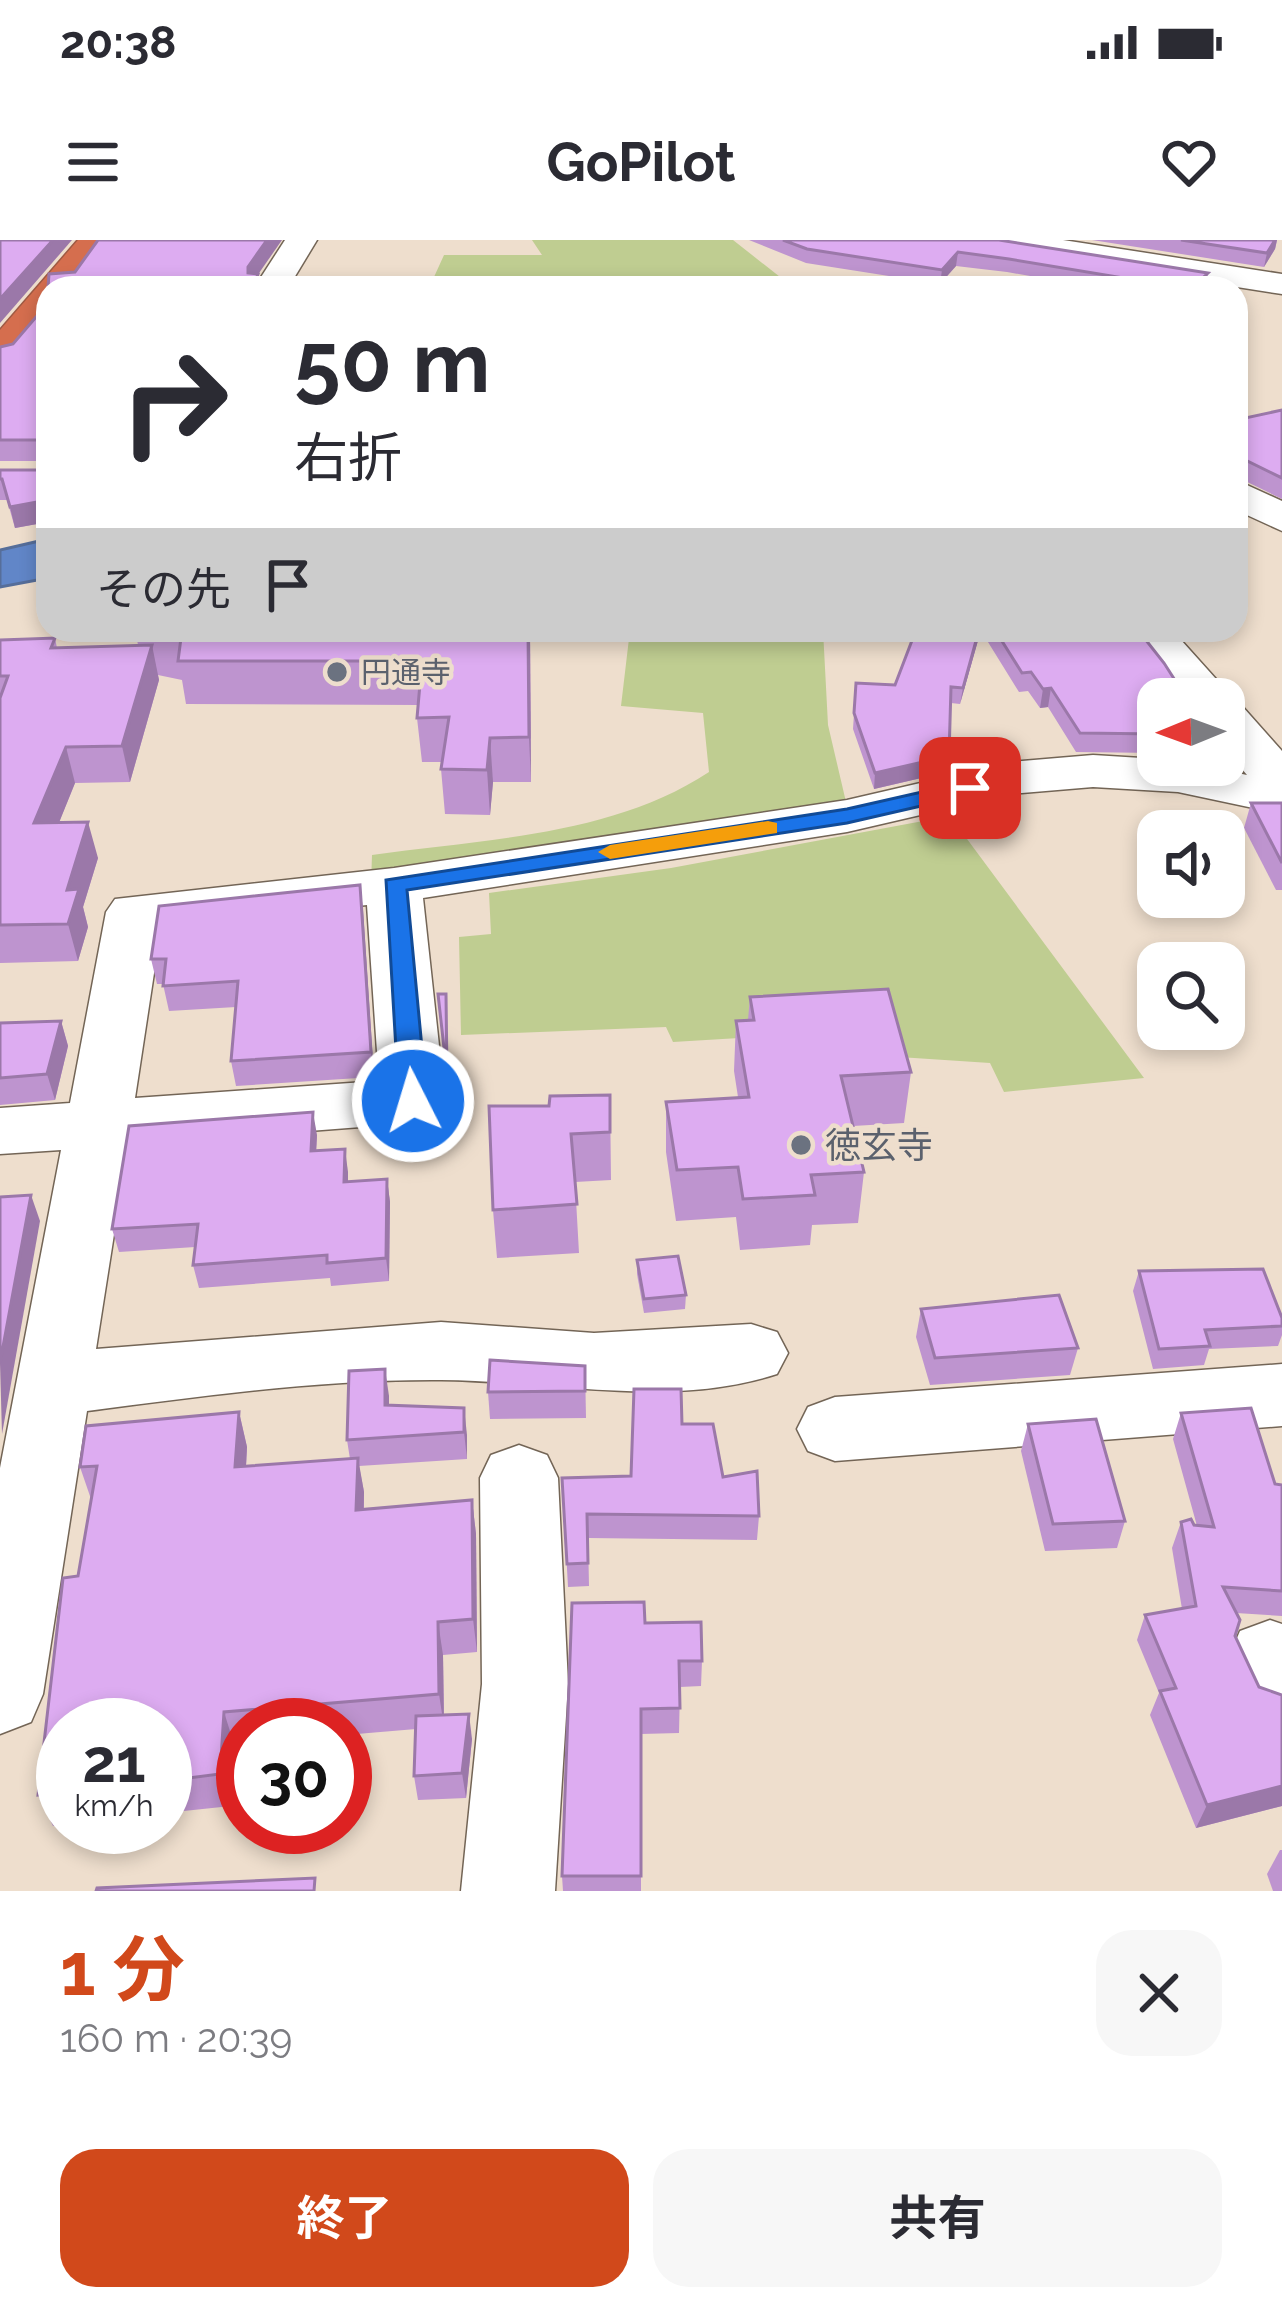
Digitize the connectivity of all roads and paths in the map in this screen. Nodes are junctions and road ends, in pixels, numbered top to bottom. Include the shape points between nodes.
1 (96, 240) edge
2 (301, 240) edge
3 (1000, 240) edge
4 (66, 276) edge
5 (278, 276) edge
6 (1231, 276) edge
7 (1248, 279) edge
8 (1282, 284) edge
9 (1282, 302) edge
10 (36, 312) edge
11 (1248, 312) edge
12 (0, 353) edge
13 (1248, 500) edge
14 (1282, 518) edge
15 (1158, 642) edge
16 (1189, 678) edge
17 (1245, 741) edge
18 (1282, 782) edge
19 (1282, 798) edge
20 (394, 885) junction
21 (94, 1124) junction
22 (0, 1130) edge
23 (751, 1353) dead end
24 (51, 1385) junction
25 (1282, 1395) edge
26 (835, 1429) dead end
27 (519, 1478) dead end
28 (0, 1694) edge
29 (508, 1891) edge

1 - 4 highway
2 - 5 street
3 - 6 street
7 - 8 street
9 - 11 street
10 - 12 highway
13 - 14 street
15 - 16 street
17 - 18 street
19 - 20 street via 1178,776 1093,771 1011,778 847,816
20 - 21 street via 135,912
20 - 21 street via 413,1101
21 - 22 street
21 - 24 street
23 - 24 street via 594,1363 441,1351
24 - 28 street
25 - 26 street
27 - 29 street via 529,1669

